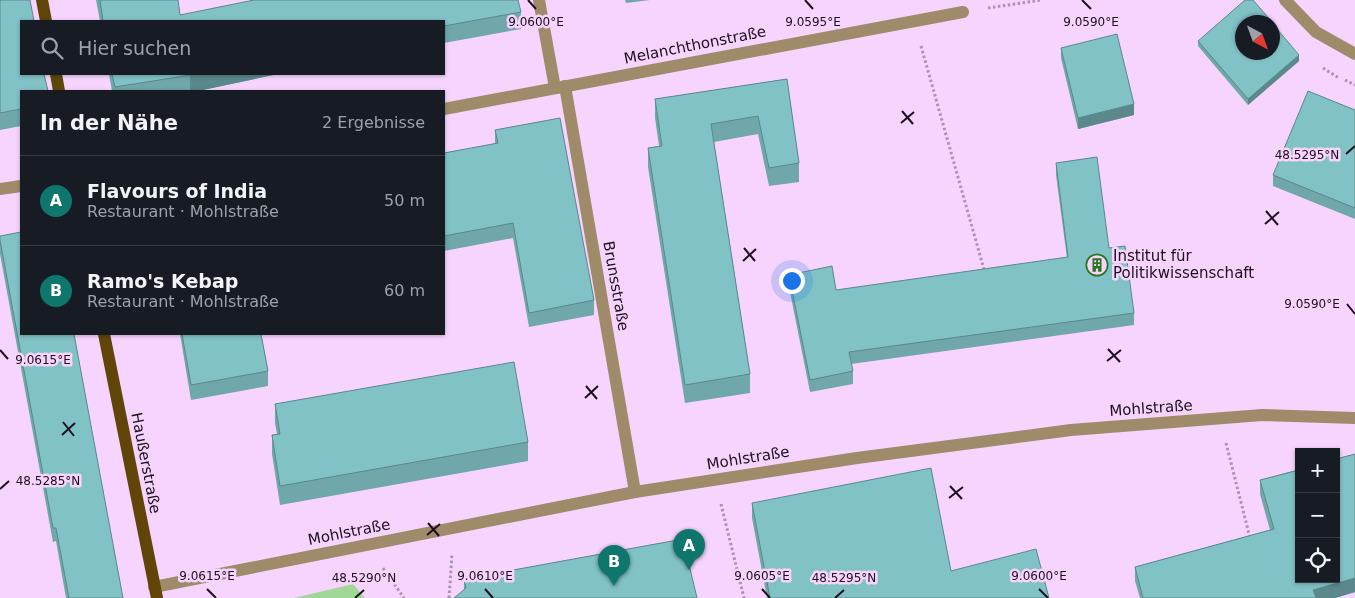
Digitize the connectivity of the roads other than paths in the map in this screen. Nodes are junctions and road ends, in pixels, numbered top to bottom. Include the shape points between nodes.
1 (42, 0) edge
2 (539, 0) edge
3 (1285, 0) edge
4 (963, 12) road end
5 (46, 20) edge
6 (1355, 54) edge
7 (56, 75) edge
8 (560, 87) junction
9 (60, 90) edge
10 (445, 109) edge
11 (20, 186) edge
12 (0, 189) edge
13 (104, 335) edge
14 (1355, 418) edge
15 (635, 492) junction
16 (155, 592) edge

1 - 5 main road
2 - 8 street, Brunsstraße
3 - 6 street via 1316,32
4 - 8 street, Melanchthonstraße
7 - 9 main road
8 - 10 street, Melanchthonstraße
8 - 15 street, Brunsstraße
11 - 12 street
13 - 16 main road, Haußerstraße
14 - 15 street, Mohlstraße via 1262,415 1071,430
15 - 16 street, Mohlstraße via 454,527

